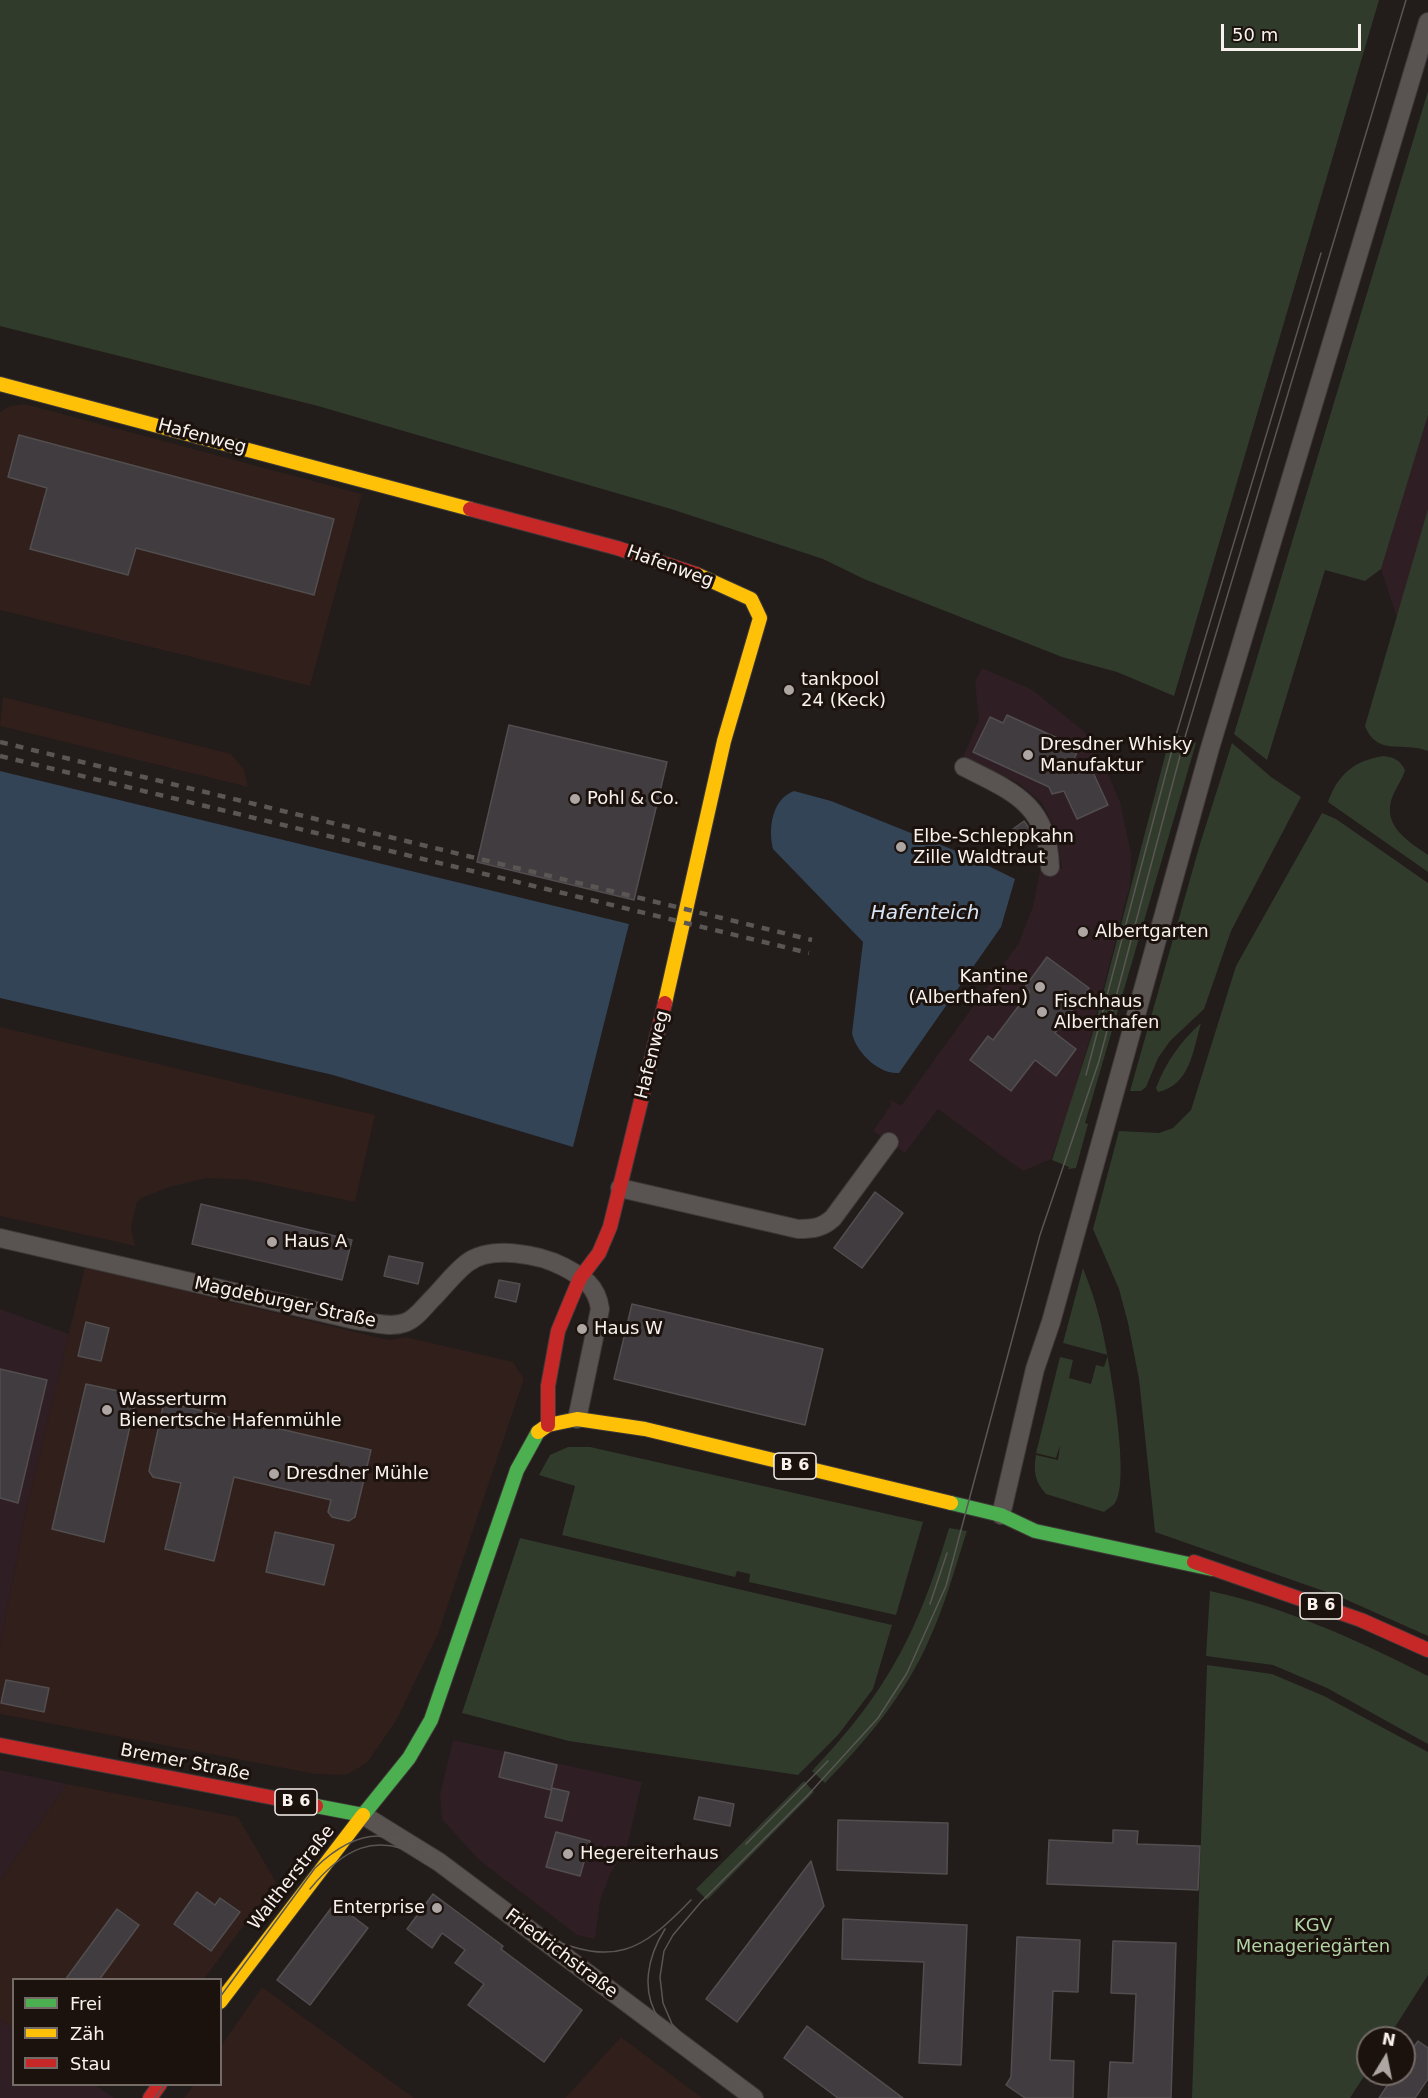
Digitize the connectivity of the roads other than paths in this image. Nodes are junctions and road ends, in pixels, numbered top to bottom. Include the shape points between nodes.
1 (1428, 22) edge
2 (0, 384) edge
3 (964, 767) dead end
4 (1050, 867) dead end
5 (889, 1142) dead end
6 (620, 1188) junction
7 (0, 1238) edge
8 (581, 1276) junction
9 (569, 1306) joint
10 (551, 1372) joint
11 (578, 1419) junction
12 (548, 1425) junction
13 (1001, 1515) junction
14 (1039, 1515) dead end
15 (1084, 1527) dead end
16 (1212, 1569) junction
17 (1428, 1650) edge
18 (0, 1745) edge
19 (363, 1815) junction
20 (222, 1999) edge
21 (159, 2086) edge
22 (150, 2098) edge
23 (754, 2098) edge

1 - 13 street via 1210,748 1015,1448
2 - 6 main road, Hafenweg via 617,548 700,575 751,600 760,618 724,741 685,923
3 - 4 street via 1013,791 1038,817 1050,843
5 - 6 street via 833,1218 825,1226 812,1229
6 - 8 main road, Hafenweg via 599,1254
7 - 8 street, Magdeburger Straße via 386,1324 405,1323 416,1316 468,1263 480,1257 535,1257
8 - 9 main road
8 - 11 street, Magdeburger Straße via 598,1294 600,1309
9 - 10 street via 568,1326
10 - 12 main road via 546,1406
11 - 12 main road, B 6
11 - 13 main road, B 6 via 645,1429
12 - 19 main road, Waltherstraße via 537,1433 517,1470 431,1720 409,1758
13 - 14 main road, B 6
13 - 16 main road, B 6 via 1035,1532
15 - 16 main road, B 6
16 - 17 main road, B 6 via 1361,1620
18 - 19 main road, Bremer Straße / B 6
19 - 20 main road, Waltherstraße
19 - 23 street, Friedrichstraße via 439,1862
21 - 22 main road

